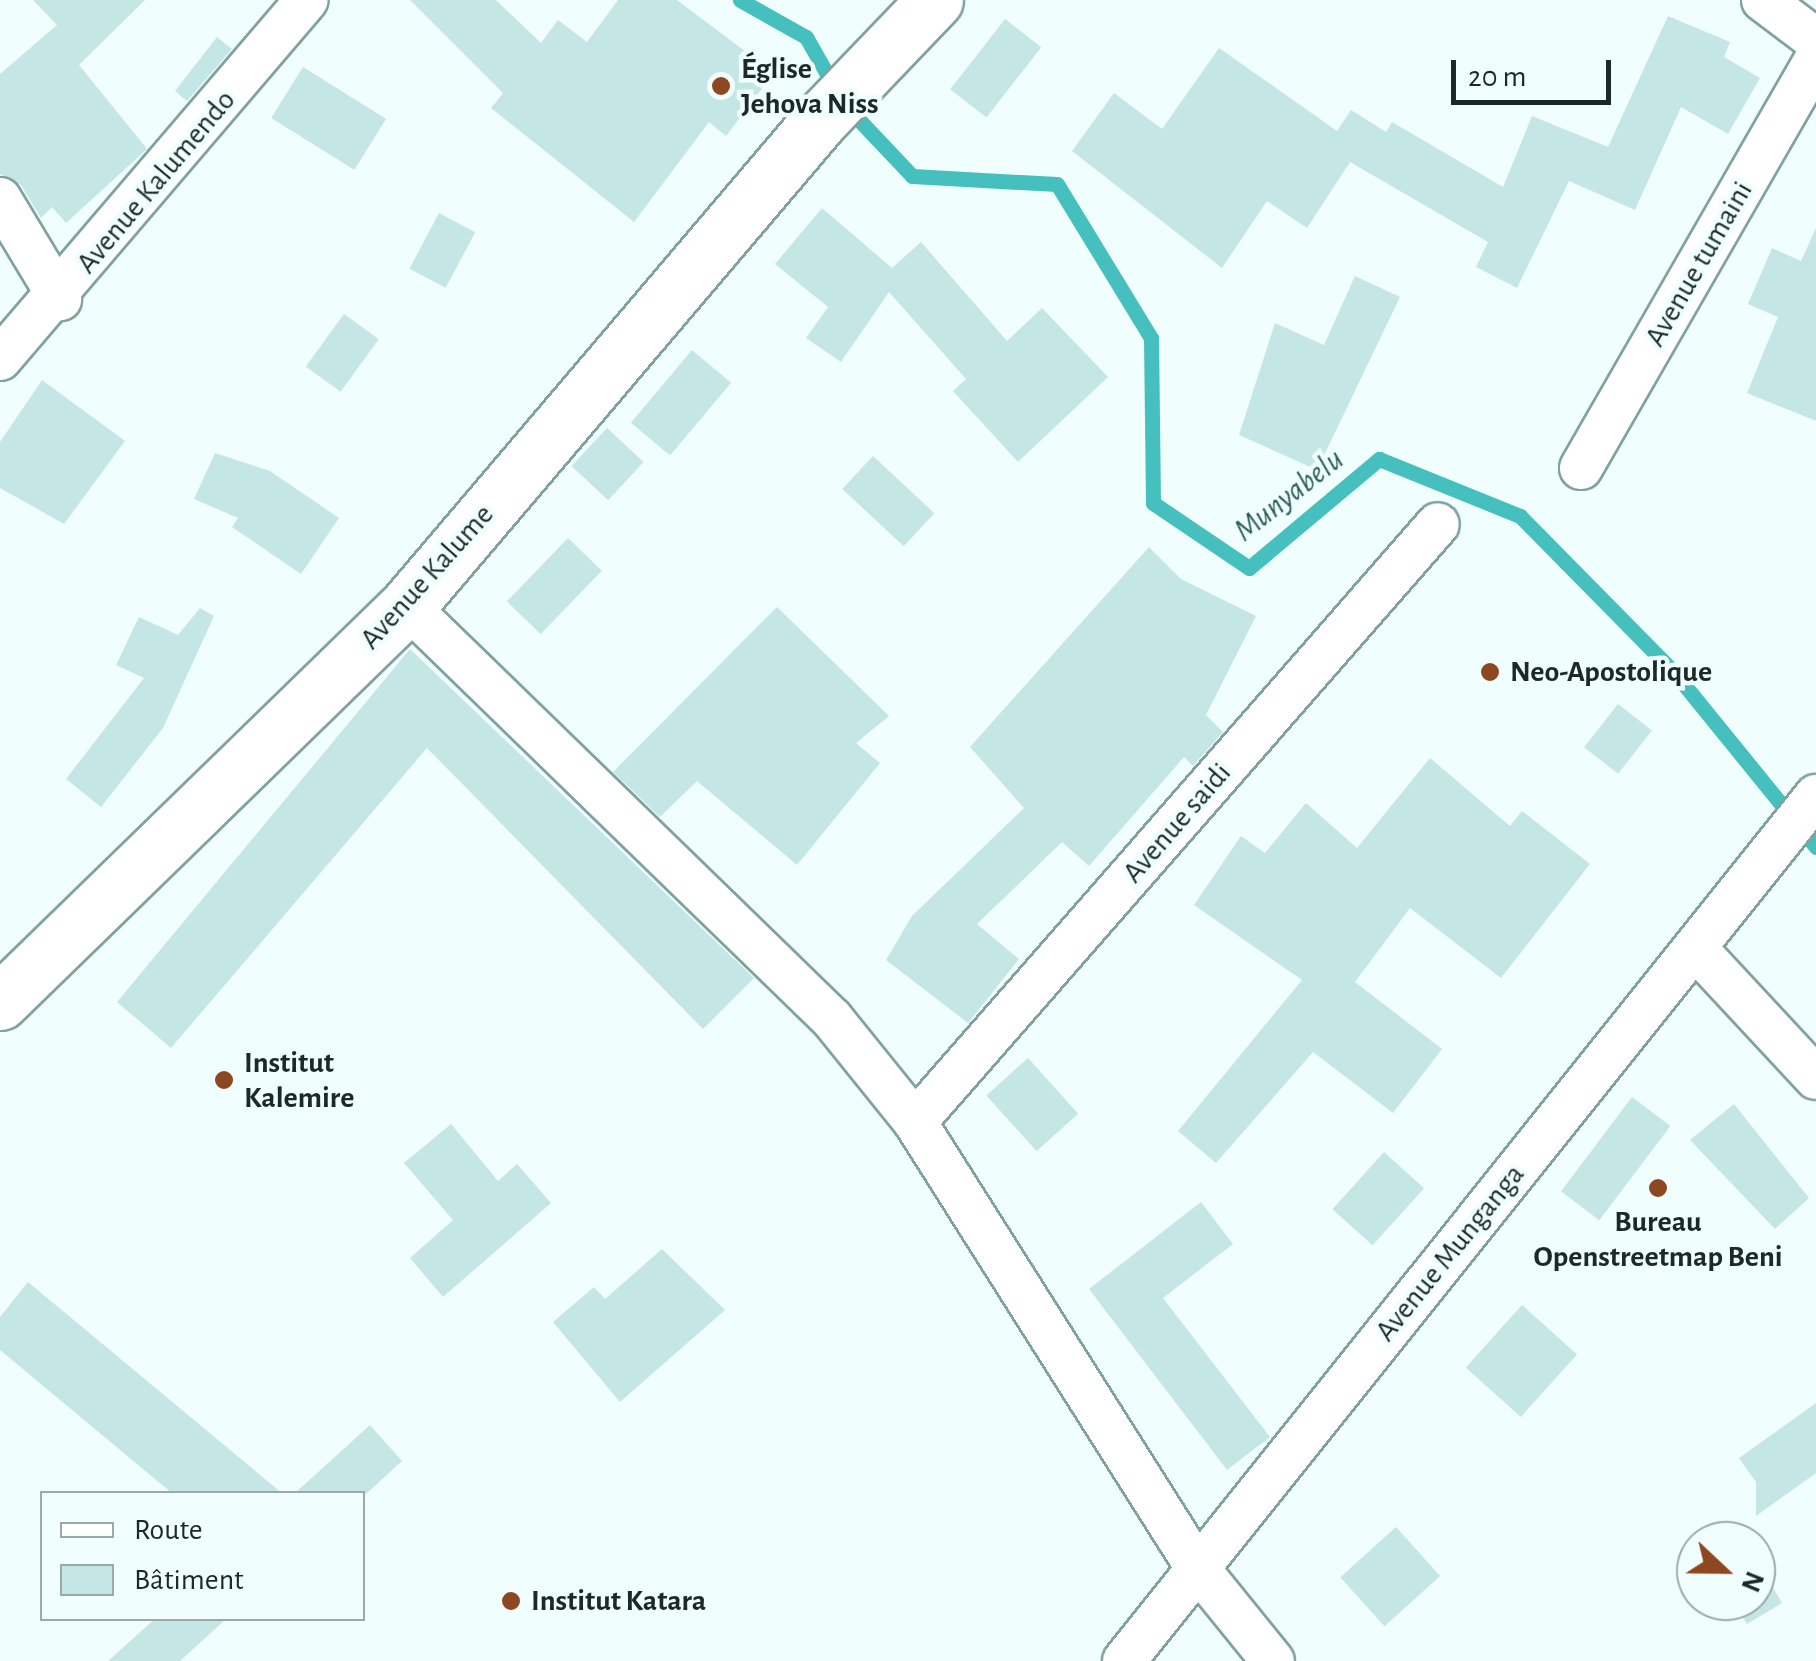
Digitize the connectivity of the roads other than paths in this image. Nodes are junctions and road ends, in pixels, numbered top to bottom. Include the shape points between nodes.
1 (307, 0) edge
2 (935, 0) edge
3 (1763, 0) edge
4 (1816, 40) edge
5 (1816, 60) edge
6 (0, 199) edge
7 (60, 299) junction
8 (0, 359) edge
9 (1581, 468) dead end
10 (1438, 524) dead end
11 (408, 606) junction
12 (1816, 796) edge
13 (1696, 950) junction
14 (0, 1002) edge
15 (1816, 1078) edge
16 (915, 1122) junction
17 (1196, 1566) junction
18 (1124, 1661) edge
19 (1273, 1661) edge

1 - 7 street, Avenue Kalumendo
2 - 11 street, Avenue Kalume via 820,120
3 - 4 street
5 - 9 street, Avenue tumaini
6 - 7 street
7 - 8 street, Avenue Kalumendo
10 - 16 street, Avenue saidi
11 - 14 street, Avenue Kalume
11 - 16 street via 832,1019
12 - 13 street, Avenue Munganga
13 - 15 street
13 - 17 street, Avenue Munganga
16 - 17 street
17 - 18 street, Avenue Munganga
17 - 19 street

